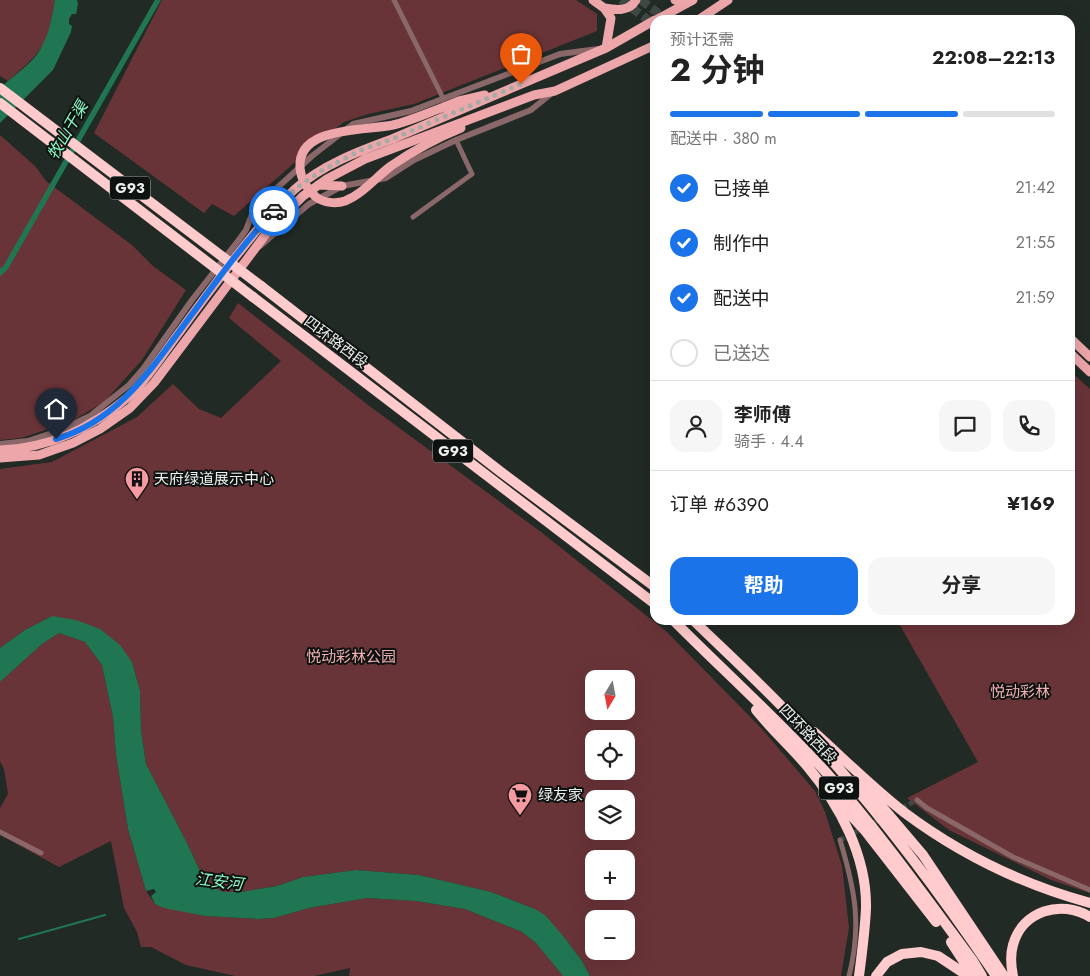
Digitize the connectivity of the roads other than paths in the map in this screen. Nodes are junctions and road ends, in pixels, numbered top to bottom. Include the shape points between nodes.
1 (394, 0) edge
2 (593, 0) edge
3 (636, 0) edge
4 (675, 0) edge
5 (692, 0) edge
6 (728, 0) edge
7 (604, 8) junction
8 (664, 15) edge
9 (707, 15) edge
10 (650, 23) edge
11 (606, 48) junction
12 (650, 49) edge
13 (0, 88) edge
14 (555, 90) junction
15 (505, 91) junction
16 (534, 95) junction
17 (0, 103) edge
18 (444, 103) junction
19 (456, 140) junction
20 (318, 185) junction
21 (342, 186) junction
22 (413, 217) dead end
23 (252, 254) junction
24 (1075, 343) edge
25 (1090, 357) edge
26 (1075, 358) edge
27 (1090, 372) edge
28 (0, 444) edge
29 (0, 450) edge
30 (0, 458) edge
31 (650, 583) edge
32 (650, 600) edge
33 (677, 625) edge
34 (698, 625) edge
35 (731, 678) junction
36 (791, 715) junction
37 (822, 740) junction
38 (808, 767) junction
39 (918, 800) dead end
40 (0, 832) edge
41 (840, 840) dead end
42 (41, 853) dead end
43 (1090, 890) edge
44 (1090, 903) edge
45 (1090, 917) edge
46 (850, 976) edge
47 (859, 976) edge
48 (876, 976) edge
49 (968, 976) edge
50 (972, 976) edge
51 (982, 976) edge
52 (996, 976) edge
53 (1004, 976) edge
54 (1013, 976) edge

1 - 18 street
2 - 7 main road
3 - 7 main road via 625,9
4 - 5 main road
5 - 8 main road
6 - 9 main road
7 - 11 main road via 611,18
10 - 11 main road
11 - 15 main road
11 - 18 street via 560,54
12 - 14 main road
13 - 31 highway, 四环路西段 / G93, bridge
14 - 16 main road
14 - 19 street via 531,110
15 - 18 main road
15 - 29 main road via 361,150 296,188 261,224 128,397 71,435
16 - 18 main road, bridge via 436,138 345,201 320,200 305,186 300,176 299,160 313,140 326,134 396,124
16 - 20 main road via 365,159
17 - 32 highway, 四环路西段 / G93, bridge
18 - 28 street via 353,124 333,139 254,209 246,230 129,385 90,416 58,431 28,441
19 - 21 street via 386,178
19 - 22 street via 472,174
20 - 21 main road
20 - 23 main road via 286,212
21 - 23 street via 309,204
23 - 30 main road via 154,383 130,408 73,443 39,455
24 - 25 main road
26 - 27 main road
33 - 35 highway, 四环路西段 / G93
34 - 36 highway, 四环路西段 / G93
35 - 38 highway via 768,725
35 - 51 highway, 四环路西段 / G93 via 824,770 924,894
36 - 37 highway
36 - 52 highway, 四环路西段 / G93 via 894,834
37 - 44 highway via 906,813 949,842 1018,877
37 - 53 highway via 923,855
38 - 47 highway via 846,824 862,873 866,906
38 - 50 highway via 866,832 952,944
39 - 43 street via 1013,858
40 - 42 street
41 - 46 street via 851,875 856,907 855,950
45 - 54 highway via 1071,908 1059,907 1037,913 1029,919 1012,946
48 - 49 highway via 887,962 902,954 921,952 938,956

